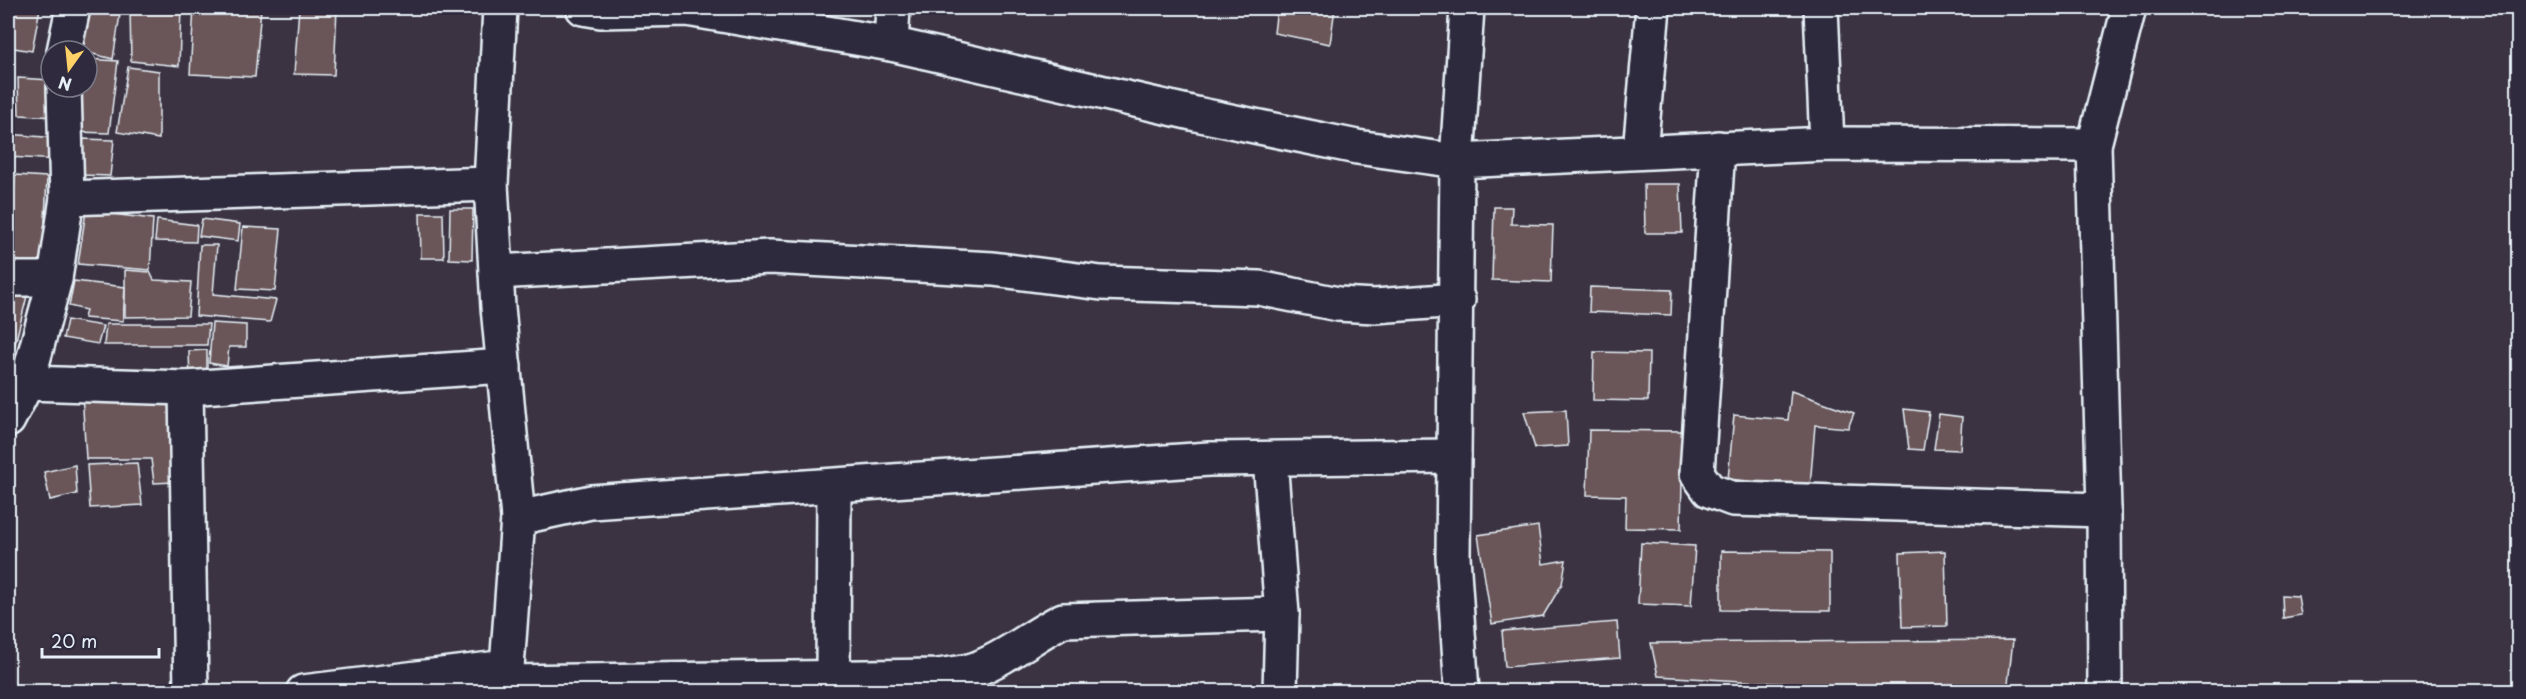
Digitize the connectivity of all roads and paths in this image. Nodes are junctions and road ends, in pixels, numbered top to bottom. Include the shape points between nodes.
1 (73, 8) edge
2 (500, 8) edge
3 (583, 8) edge
4 (688, 8) edge
5 (893, 8) edge
6 (1467, 8) edge
7 (1653, 8) edge
8 (1821, 8) edge
9 (2129, 8) edge
10 (67, 39) edge
11 (891, 44) junction
12 (64, 99) edge
13 (1827, 144) junction
14 (2094, 144) junction
15 (1718, 148) junction
16 (1640, 151) junction
17 (1457, 161) junction
18 (491, 184) junction
19 (67, 198) junction
20 (496, 272) junction
21 (8, 279) edge
22 (55, 279) junction
23 (1458, 300) junction
24 (504, 366) junction
25 (27, 383) junction
26 (186, 388) junction
27 (8, 420) edge
28 (1454, 456) junction
29 (1270, 459) junction
30 (834, 486) junction
31 (2104, 510) junction
32 (518, 518) junction
33 (1282, 614) junction
34 (833, 677) junction
35 (508, 680) edge
36 (191, 692) edge
37 (303, 692) edge
38 (1280, 692) edge
39 (1462, 692) edge
40 (2105, 692) edge

1 - 10 street
2 - 18 street
3 - 4 street via 600,12
4 - 11 street
5 - 11 street
6 - 17 street
7 - 16 street
8 - 13 street
9 - 14 street
11 - 17 street via 1196,114 1356,147
12 - 19 street
13 - 14 street
13 - 15 street
14 - 31 street
15 - 16 street
15 - 31 street via 1697,473 1709,489 1733,499
16 - 17 street
17 - 23 street
18 - 19 street
18 - 20 street
19 - 22 street
20 - 23 street via 770,257 993,269 1101,283 1259,288 1338,304 1375,306
20 - 24 street
21 - 22 street
22 - 25 street
23 - 28 street
24 - 26 street
24 - 32 street
25 - 26 street
25 - 27 street
26 - 36 street
28 - 29 street
28 - 39 street via 1454,556
29 - 30 street via 1209,459
29 - 33 street
30 - 32 street via 591,502
30 - 34 street
31 - 40 street
32 - 35 street
33 - 34 street via 1064,620 974,670 938,676
33 - 38 street
34 - 35 street
35 - 37 street

